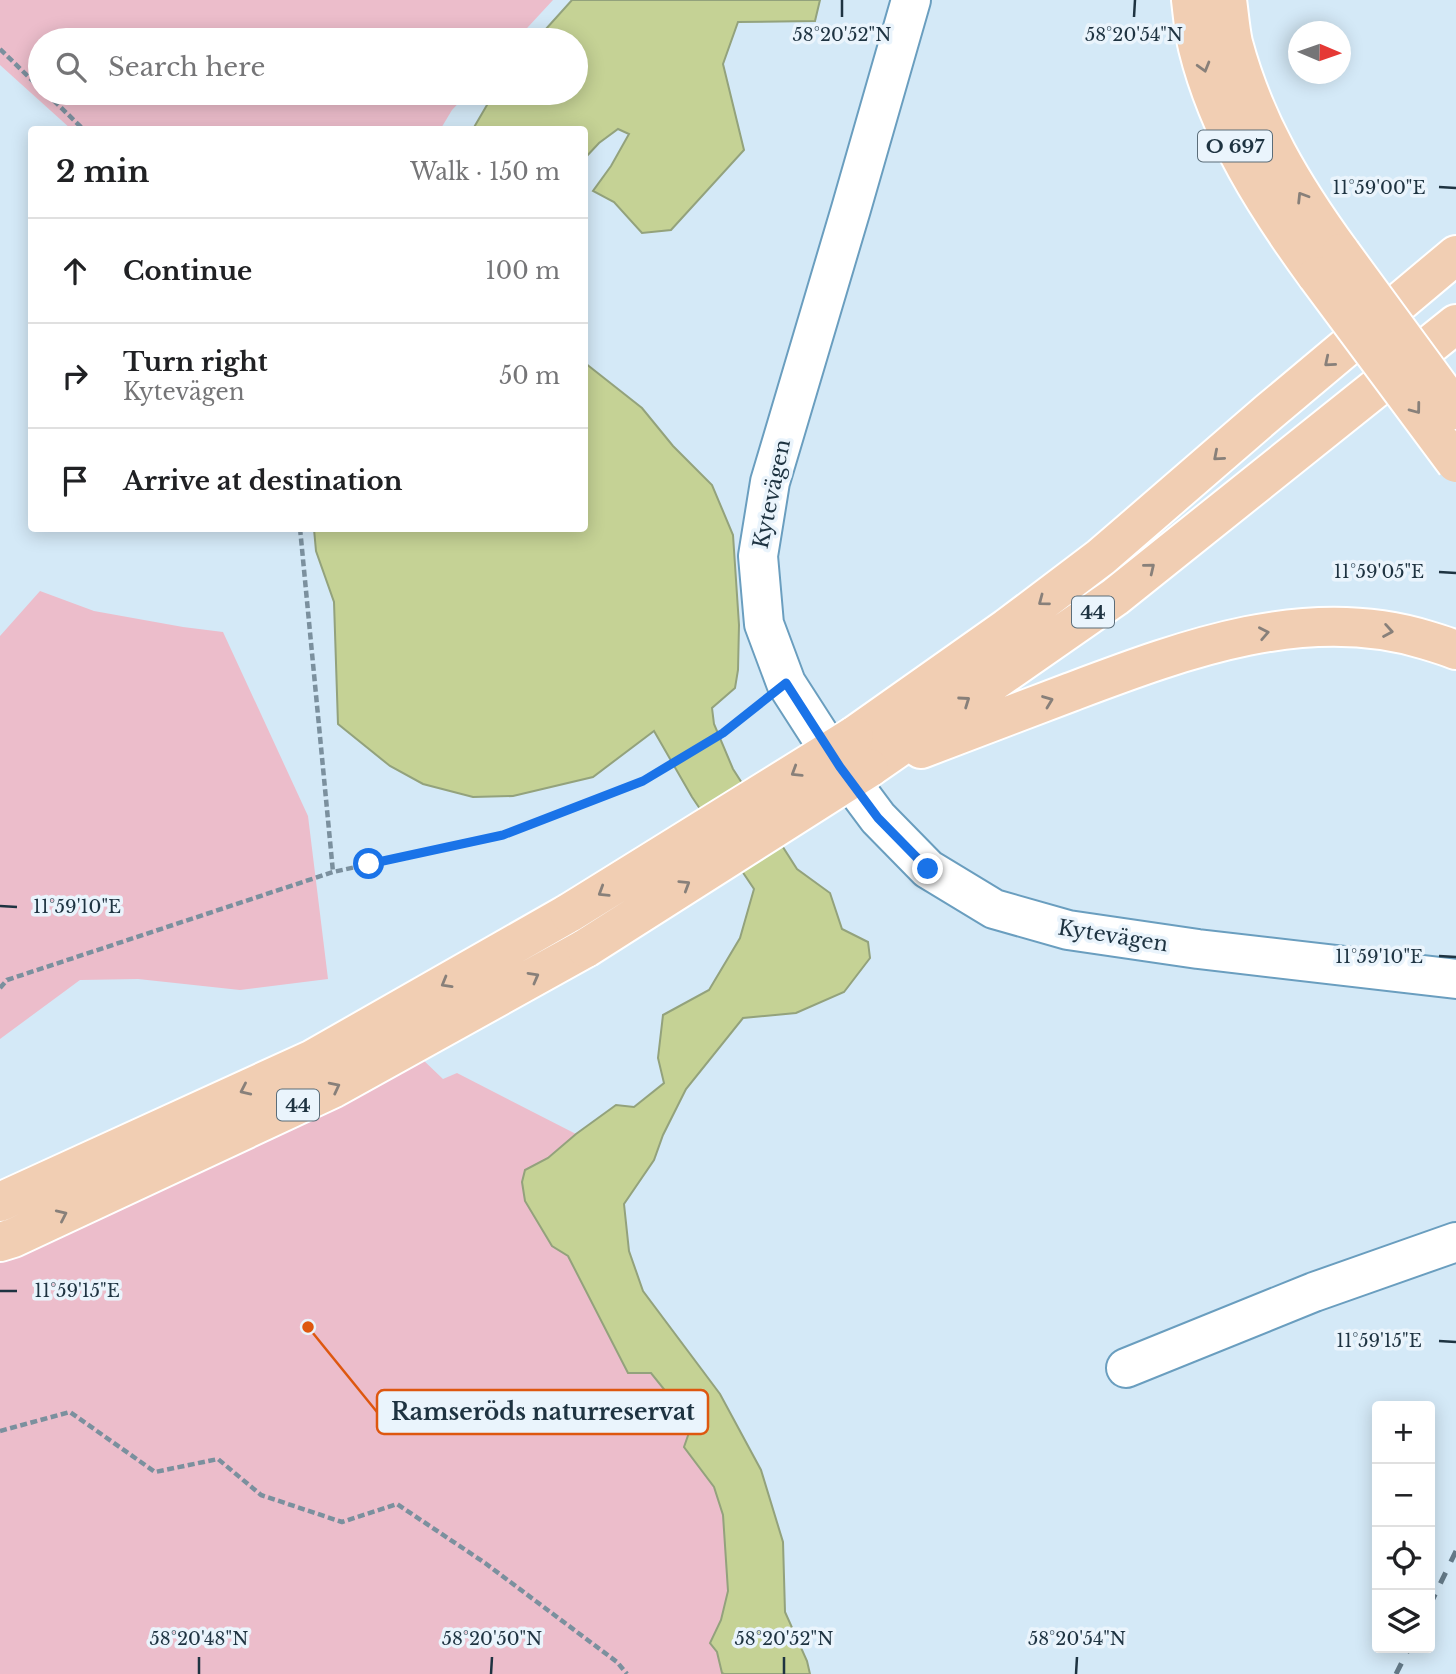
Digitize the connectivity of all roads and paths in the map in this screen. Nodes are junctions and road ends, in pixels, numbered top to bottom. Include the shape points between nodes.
1 (911, 0) edge
2 (1191, 0) edge
3 (1227, 0) edge
4 (0, 49) edge
5 (28, 76) edge
6 (58, 105) edge
7 (80, 126) edge
8 (1456, 255) edge
9 (1329, 264) junction
10 (1456, 324) edge
11 (1456, 410) edge
12 (1456, 463) edge
13 (300, 532) edge
14 (1456, 650) edge
15 (786, 683) junction
16 (862, 752) junction
17 (333, 872) junction
18 (1456, 979) edge
19 (0, 988) edge
20 (0, 1202) edge
21 (0, 1242) edge
22 (1456, 1242) edge
23 (1126, 1368) dead end
24 (0, 1431) edge
25 (627, 1674) edge

1 - 15 street, Kytevägen via 770,482 759,570 764,624
2 -> 9 main road, O 697 via 1198,46 1231,140 1287,235
9 -> 3 main road via 1314,217 1268,139 1243,75
4 - 5 path
6 - 7 path
8 -> 16 main road, 44 via 1101,557 1007,628
9 - 11 main road, bridge
9 -> 12 main road, O 697, bridge
16 -> 10 main road, 44 via 1115,597
13 - 17 path
16 -> 14 main road via 1165,658 1273,631 1367,627
15 - 17 path via 723,733 643,781 503,835
15 - 18 street, Kytevägen via 878,818 928,869 994,909 1068,930
16 -> 20 main road, 44, bridge via 313,1059
21 -> 16 main road, 44, bridge via 334,1088 586,948
17 - 19 path via 7,980
22 - 23 street via 1314,1292
24 - 25 path via 71,1412 155,1472 218,1459 261,1495 342,1522 397,1504 485,1563

